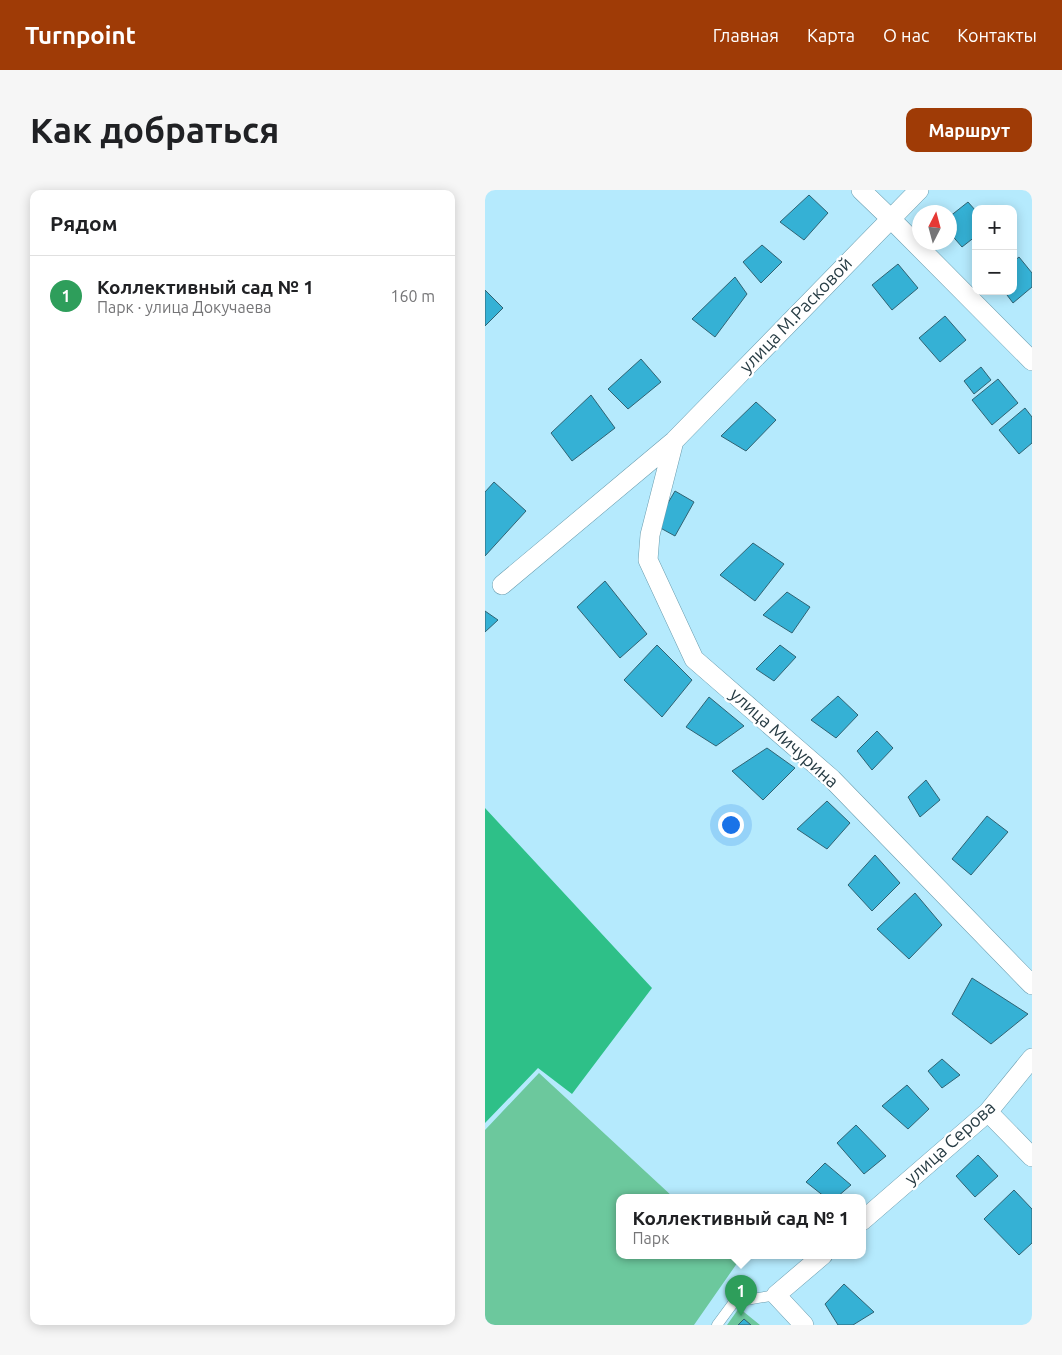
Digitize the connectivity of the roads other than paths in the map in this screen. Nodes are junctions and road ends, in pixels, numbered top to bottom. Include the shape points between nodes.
1 (861, 190) edge
2 (919, 190) edge
3 (891, 218) junction
4 (1032, 361) edge
5 (674, 441) junction
6 (502, 585) dead end
7 (1032, 985) edge
8 (1032, 1058) edge
9 (988, 1112) junction
10 (1032, 1158) edge
11 (866, 1218) edge
12 (818, 1259) edge
13 (776, 1295) junction
14 (717, 1325) edge
15 (804, 1325) edge

1 - 3 street
2 - 3 street, улица М.Расковой
3 - 4 street
3 - 5 street, улица М.Расковой
5 - 6 street, улица М.Расковой
5 - 7 street, улица Мичурина via 650,535 648,560 694,659 832,779
8 - 9 street, улица Серова
9 - 10 street
9 - 11 street, улица Серова
12 - 13 street
13 - 14 lane via 734,1302
13 - 15 street

